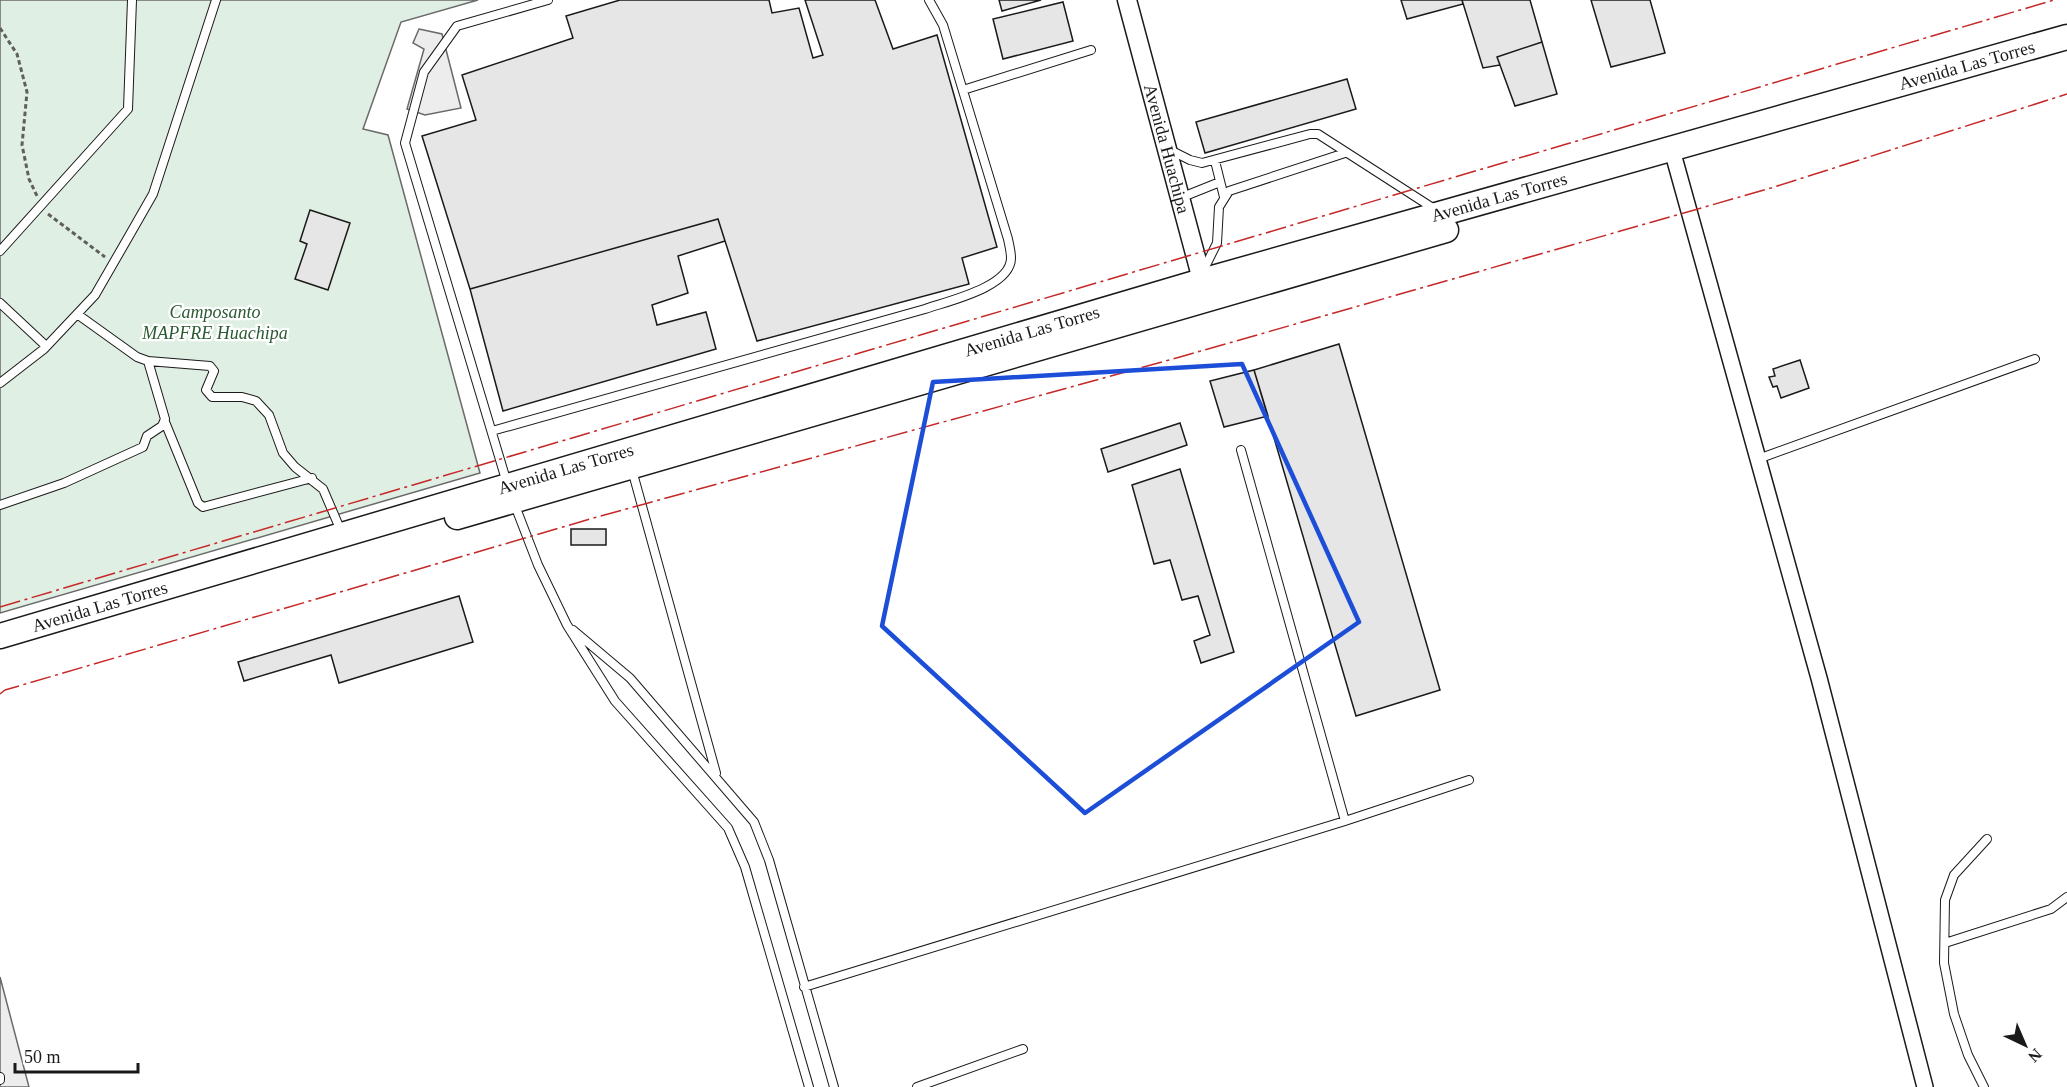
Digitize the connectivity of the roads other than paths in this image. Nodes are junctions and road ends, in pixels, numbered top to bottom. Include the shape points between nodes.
1 (132, 0) edge
2 (216, 0) edge
3 (548, 0) edge
4 (929, 0) edge
5 (1127, 0) edge
6 (2067, 37) edge
7 (1091, 51) dead end
8 (2067, 54) edge
9 (963, 90) junction
10 (1167, 149) junction
11 (1345, 153) junction
12 (1675, 158) junction
13 (1215, 161) junction
14 (1220, 182) junction
15 (1224, 197) junction
16 (1180, 198) junction
17 (1442, 214) junction
18 (0, 251) edge
19 (1204, 284) junction
20 (0, 303) edge
21 (77, 314) junction
22 (46, 346) junction
23 (2034, 359) dead end
24 (148, 361) junction
25 (0, 383) edge
26 (165, 422) junction
27 (492, 431) junction
28 (1241, 450) dead end
29 (1758, 459) junction
30 (631, 466) junction
31 (312, 478) junction
32 (510, 493) junction
33 (0, 505) edge
34 (342, 534) junction
35 (567, 625) junction
36 (0, 636) edge
37 (0, 653) edge
38 (718, 777) junction
39 (1469, 780) dead end
40 (1346, 821) junction
41 (1987, 838) dead end
42 (2067, 897) edge
43 (1945, 943) junction
44 (804, 987) junction
45 (1023, 1049) dead end
46 (809, 1087) edge
47 (834, 1087) edge
48 (917, 1087) edge
49 (1925, 1087) edge
50 (1984, 1087) edge

1 - 18 lane via 128,109
2 - 21 lane via 153,194 95,295
3 - 27 lane via 457,26 424,72 405,143
4 - 9 lane via 943,25
5 - 10 street, Avenida Huachipa
6 - 12 main road, Avenida Las Torres
7 - 9 lane
8 - 12 main road, Avenida Las Torres
9 - 27 lane via 1008,238 1012,259 1004,276 984,289 925,309
10 - 13 lane via 1190,160
10 - 16 street, Avenida Huachipa
11 - 13 lane via 1326,138 1310,134
11 - 15 lane via 1239,186
11 - 17 lane
12 - 17 main road, Avenida Las Torres
12 - 19 main road, Avenida Las Torres
12 - 29 street
13 - 14 lane
14 - 15 lane
14 - 16 lane
15 - 19 lane via 1219,207 1217,243
16 - 19 street, Avenida Huachipa
17 - 19 main road, Avenida Las Torres
19 - 30 main road, Avenida Las Torres
19 - 32 main road, Avenida Las Torres
20 - 22 lane
21 - 22 lane
21 - 24 lane
22 - 25 lane
23 - 29 lane
24 - 26 lane
24 - 31 lane via 210,366 214,371 207,394 256,401 269,415 283,453
26 - 31 lane via 203,507
26 - 33 lane via 147,436 142,449 64,483
27 - 32 lane
28 - 40 lane
29 - 49 street
30 - 32 main road, Avenida Las Torres
30 - 38 lane
31 - 34 lane via 323,489
32 - 34 main road, Avenida Las Torres
32 - 35 lane
32 - 37 main road, Avenida Las Torres
34 - 36 main road, Avenida Las Torres
35 - 38 lane via 630,678
35 - 46 lane via 615,701 728,828 745,867
38 - 44 lane via 754,822 769,860
39 - 40 lane
40 - 44 lane
41 - 43 lane via 1954,875 1945,900
42 - 43 lane via 2051,909
43 - 50 lane via 1944,963 1954,1014
44 - 47 lane
45 - 48 lane

